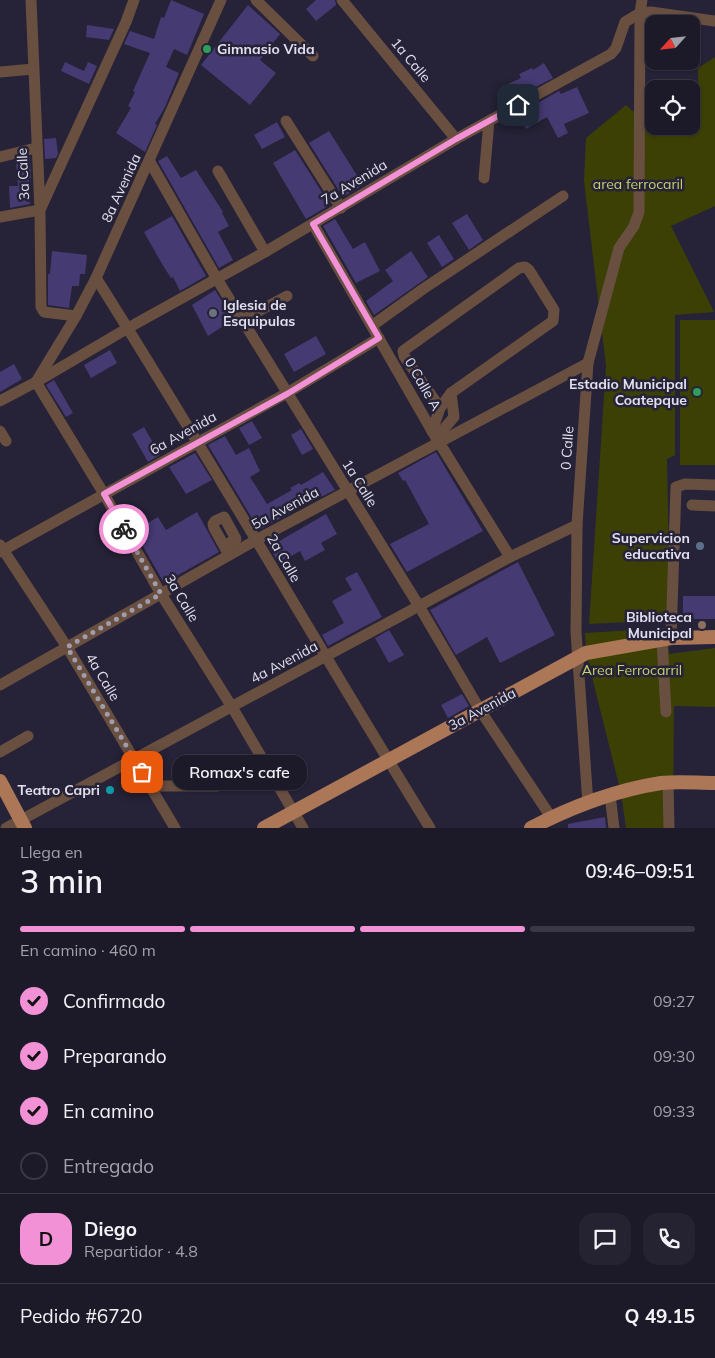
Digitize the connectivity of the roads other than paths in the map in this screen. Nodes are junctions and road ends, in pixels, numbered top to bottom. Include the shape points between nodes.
1 (31, 0) edge
2 (134, 0) edge
3 (221, 0) edge
4 (256, 0) edge
5 (343, 0) edge
6 (642, 0) edge
7 (640, 13) junction
8 (715, 21) edge
9 (313, 56) dead end
10 (33, 69) junction
11 (0, 72) edge
12 (286, 121) dead end
13 (489, 121) junction
14 (456, 139) junction
15 (36, 148) junction
16 (0, 157) edge
17 (150, 162) junction
18 (218, 171) dead end
19 (484, 178) dead end
20 (563, 196) dead end
21 (341, 208) junction
22 (40, 210) junction
23 (0, 216) edge
24 (313, 224) junction
25 (265, 252) junction
26 (96, 278) junction
27 (217, 279) junction
28 (287, 296) dead end
29 (76, 316) junction
30 (242, 320) junction
31 (373, 325) junction
32 (128, 328) junction
33 (379, 338) junction
34 (588, 363) junction
35 (36, 382) junction
36 (450, 393) junction
37 (287, 394) junction
38 (0, 401) edge
39 (440, 408) junction
40 (0, 431) edge
41 (436, 437) junction
42 (6, 441) dead end
43 (198, 442) junction
44 (715, 485) edge
45 (348, 492) junction
46 (104, 494) junction
47 (692, 505) dead end
48 (715, 506) edge
49 (577, 525) junction
50 (256, 540) junction
51 (1, 549) edge
52 (510, 557) junction
53 (161, 594) junction
54 (419, 606) junction
55 (715, 637) edge
56 (667, 639) junction
57 (67, 647) junction
58 (325, 656) junction
59 (577, 658) junction
60 (0, 685) edge
61 (232, 707) junction
62 (480, 710) junction
63 (666, 712) dead end
64 (28, 736) dead end
65 (0, 752) edge
66 (135, 758) junction
67 (388, 760) junction
68 (0, 781) edge
69 (668, 783) junction
70 (715, 783) edge
71 (150, 786) junction
72 (217, 786) dead end
73 (610, 795) junction
74 (588, 804) junction
75 (293, 811) junction
76 (551, 817) junction
77 (23, 824) edge
78 (6, 828) edge
79 (175, 828) edge
80 (264, 828) edge
81 (303, 828) edge
82 (430, 828) edge
83 (532, 828) edge
84 (614, 828) edge
85 (669, 828) edge

1 - 10 street, 3a Calle
2 - 22 street
3 - 17 street, 8a Avenida
4 - 9 street
5 - 14 street, 1a Calle
6 - 7 street, 0 Calle
7 - 8 street
7 - 13 street, 7a Avenida via 625,22 612,54
7 - 34 street, 0 Calle via 639,212 619,248
10 - 11 street
10 - 15 street, 3a Calle
12 - 21 street
13 - 14 street, 7a Avenida
13 - 19 street
14 - 21 street, 7a Avenida
15 - 16 street
15 - 22 street, 3a Calle
17 - 26 street, 8a Avenida
17 - 27 street, 1a Calle
18 - 25 street
20 - 31 street
21 - 24 street, 7a Avenida
22 - 23 street
22 - 29 street, 3a Calle via 41,310
24 - 25 street, 7a Avenida
24 - 31 street, 0 Calle A
25 - 27 street, 7a Avenida
26 - 29 street, 8a Avenida
26 - 32 street, 2a Calle
27 - 30 street, 1a Calle
27 - 32 street, 7a Avenida
28 - 30 street
29 - 35 street, 8a Avenida
30 - 37 street, 1a Calle
31 - 33 street, 0 Calle A
32 - 35 street, 7a Avenida
32 - 43 street, 2a Calle
33 - 37 street, 6a Avenida
33 - 41 street, 0 Calle A
34 - 41 street, 5a Avenida
34 - 49 street, 0 Calle
35 - 38 street, 7a Avenida
35 - 46 street, 3a Calle
36 - 39 street
36 - 39 street via 553,321 554,310 529,270 519,268 404,351 404,356
36 - 41 street via 454,417
37 - 43 street, 6a Avenida
37 - 45 street, 1a Calle
39 - 41 street
40 - 42 street
41 - 45 street, 5a Avenida
41 - 52 street, 0 Calle A
43 - 46 street, 6a Avenida
43 - 50 street, 2a Calle
44 - 56 street via 685,484 676,487
45 - 50 street, 5a Avenida
45 - 54 street, 1a Calle
46 - 51 street, 6a Avenida
46 - 53 street, 3a Calle
47 - 48 street
49 - 52 street, 4a Avenida
49 - 59 street, 0 Calle
50 - 53 street, 5a Avenida via 227,551
50 - 58 street, 2a Calle
51 - 57 street, 4a Calle
52 - 54 street, 4a Avenida
53 - 57 street, 5a Avenida
53 - 61 street, 3a Calle
54 - 58 street, 4a Avenida
54 - 62 street, 1a Calle
55 - 56 main road, 3a Avenida
56 - 59 main road, 3a Avenida via 586,653
56 - 63 street
57 - 60 street, 5a Avenida
57 - 66 street, 4a Calle
58 - 61 street, 4a Avenida
58 - 67 street, 2a Calle
59 - 62 main road, 3a Avenida
59 - 74 street, 0 Calle
61 - 66 street, 4a Avenida
61 - 75 street, 3a Calle
62 - 67 main road, 3a Avenida
62 - 76 street, 1a Calle
64 - 65 street
66 - 71 street, 4a Calle
66 - 77 street, 4a Avenida
67 - 75 main road, 3a Avenida
67 - 82 street, 2a Calle
68 - 77 main road
69 - 70 main road
69 - 73 main road
69 - 85 street
71 - 72 street
71 - 79 street, 4a Calle
73 - 74 main road
73 - 84 street
74 - 76 main road
75 - 80 main road, 3a Avenida
75 - 81 street, 3a Calle
76 - 83 main road
77 - 78 street, 4a Avenida

